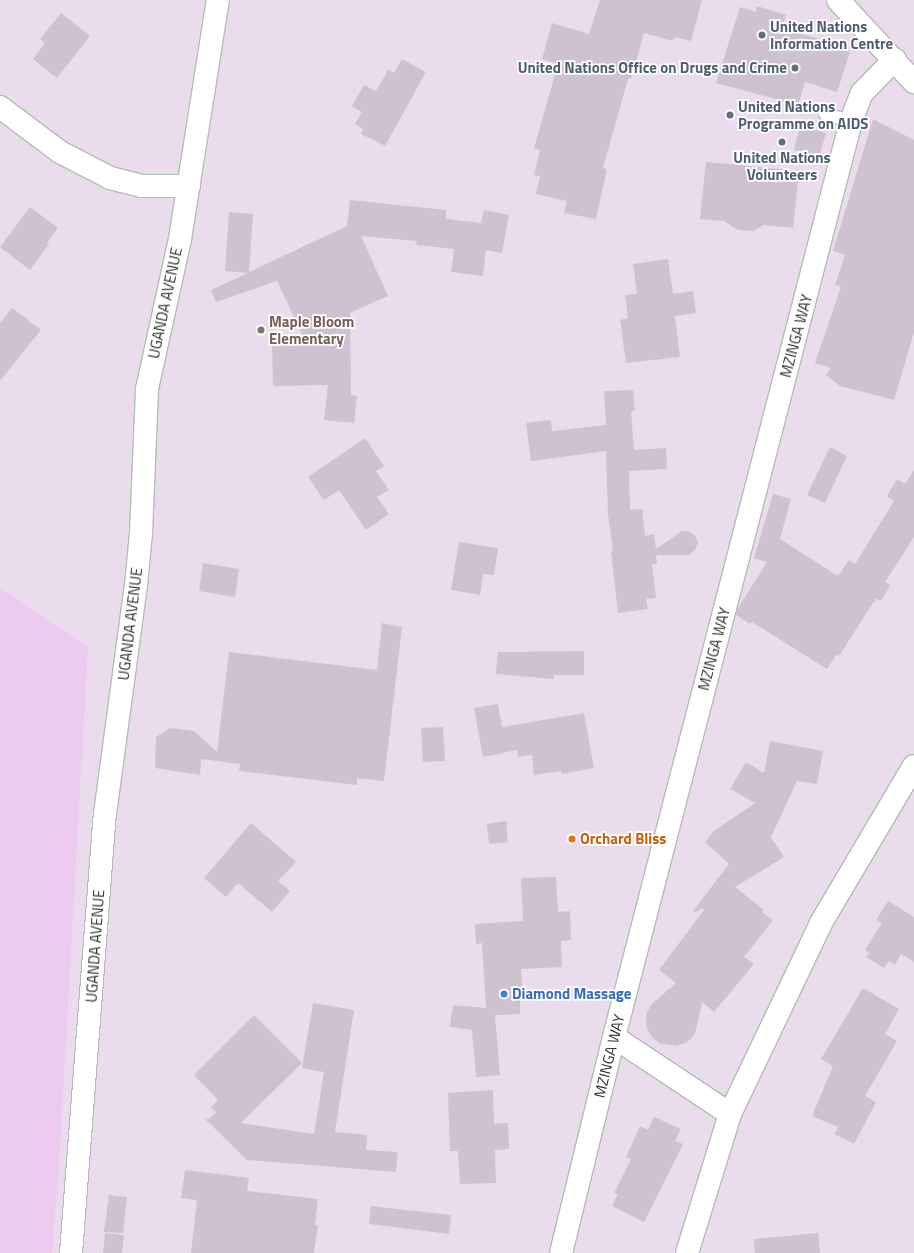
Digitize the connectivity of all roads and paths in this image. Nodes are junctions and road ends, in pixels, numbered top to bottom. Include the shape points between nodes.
1 (218, 0) edge
2 (838, 0) edge
3 (895, 59) junction
4 (914, 82) edge
5 (0, 107) edge
6 (825, 114) dead end
7 (851, 121) junction
8 (189, 186) junction
9 (914, 766) edge
10 (614, 1037) junction
11 (730, 1114) junction
12 (71, 1253) edge
13 (561, 1253) edge
14 (687, 1253) edge

1 - 8 street, UGANDA AVENUE
2 - 3 street
3 - 4 street
3 - 7 street, MZINGA WAY via 862,93
5 - 8 street via 60,152 110,178 141,186
6 - 7 lane
7 - 10 street, MZINGA WAY
8 - 12 street, UGANDA AVENUE via 180,239 146,389 141,533 105,814
9 - 11 street via 822,923
10 - 11 street
10 - 13 street, MZINGA WAY
11 - 14 street

